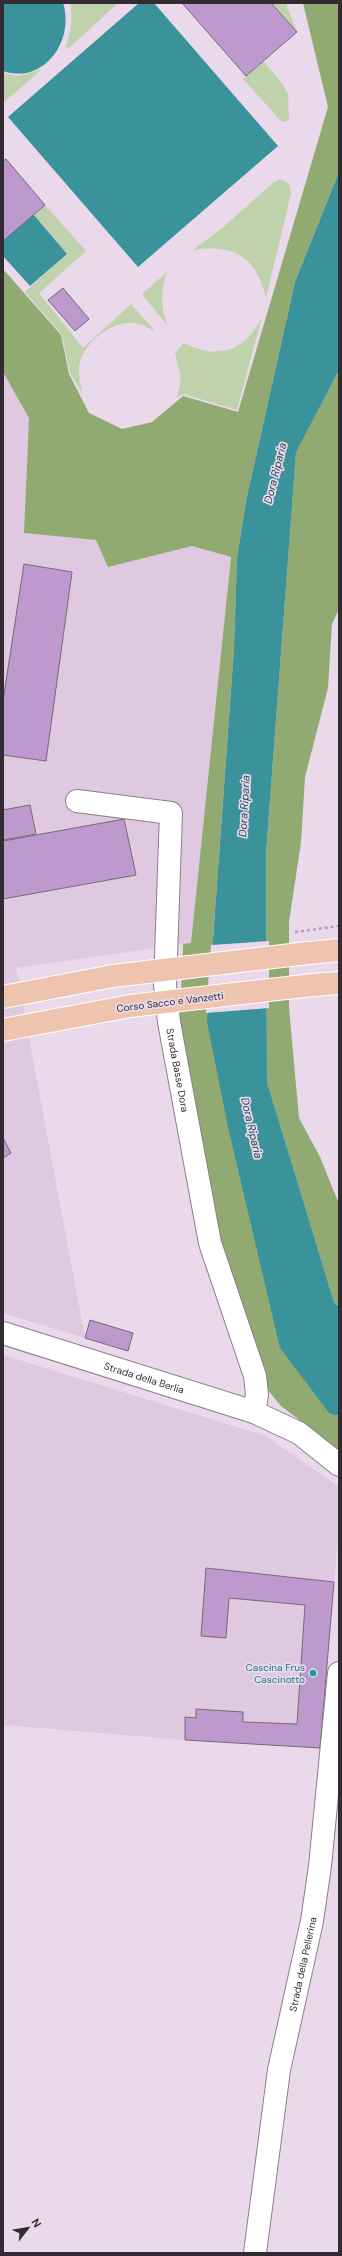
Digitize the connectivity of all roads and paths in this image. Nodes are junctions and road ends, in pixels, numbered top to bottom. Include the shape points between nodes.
1 (77, 801) dead end
2 (339, 926) edge
3 (295, 932) dead end
4 (339, 950) edge
5 (339, 983) edge
6 (3, 997) edge
7 (3, 1030) edge
8 (3, 1333) edge
9 (254, 1412) junction
10 (339, 1465) edge
11 (339, 1673) edge
12 (255, 2253) edge

1 - 9 street, Strada Basse Dora via 171,813 165,985 168,1022 210,1243 255,1376 257,1395
2 - 3 path
4 - 6 main road, bridge via 113,976
5 - 7 main road, Corso Sacco e Vanzetti, bridge via 130,1006
8 - 9 street, Strada della Berlia
9 - 10 street, Strada della Berlia via 299,1433
11 - 12 street, Strada della Pellerina via 320,1866 312,1921 279,2070

